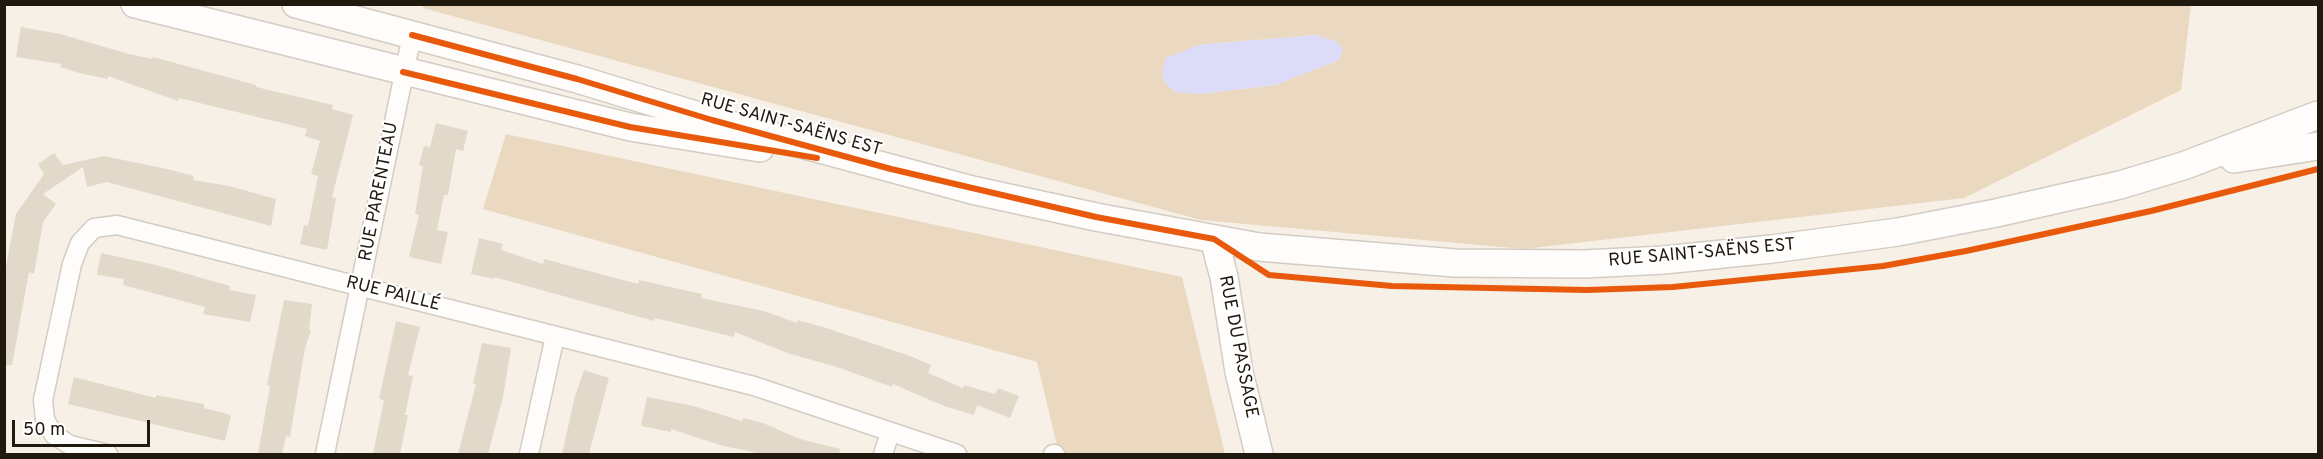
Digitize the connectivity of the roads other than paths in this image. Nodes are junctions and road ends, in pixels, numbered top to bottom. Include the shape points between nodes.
1 (135, 4) edge
2 (296, 4) edge
3 (412, 34) junction
4 (403, 72) junction
5 (2319, 115) edge
6 (2319, 146) edge
7 (2183, 166) junction
8 (891, 170) junction
9 (1214, 239) junction
10 (361, 287) junction
11 (555, 336) junction
12 (890, 434) junction
13 (108, 454) edge
14 (325, 454) edge
15 (530, 454) edge
16 (883, 454) edge
17 (957, 454) edge
18 (1259, 454) edge

1 - 4 main road, RUE SAINT-SAËNS EST
2 - 3 main road, RUE SAINT-SAËNS EST
3 - 4 street, RUE PARENTEAU
3 - 8 main road, RUE SAINT-SAËNS EST
4 - 8 main road, RUE SAINT-SAËNS EST via 630,127
4 - 10 street, RUE PARENTEAU
5 - 7 main road, RUE SAINT-SAËNS EST
6 - 7 main road, RUE SAINT-SAËNS EST
7 - 9 main road, RUE SAINT-SAËNS EST via 2058,200 1898,232 1664,260 1455,263 1302,251
8 - 9 main road, RUE SAINT-SAËNS EST via 1096,217
9 - 18 main road, RUE DU PASSAGE
10 - 11 street, RUE PAILLÉ
10 - 13 street, RUE PAILLÉ via 117,225 94,228 80,243 72,264 43,400 45,420 54,435 70,445
10 - 14 street, RUE PARENTEAU
11 - 12 street, RUE PAILLÉ via 754,386
11 - 15 street
12 - 16 street
12 - 17 street, RUE PAILLÉ

